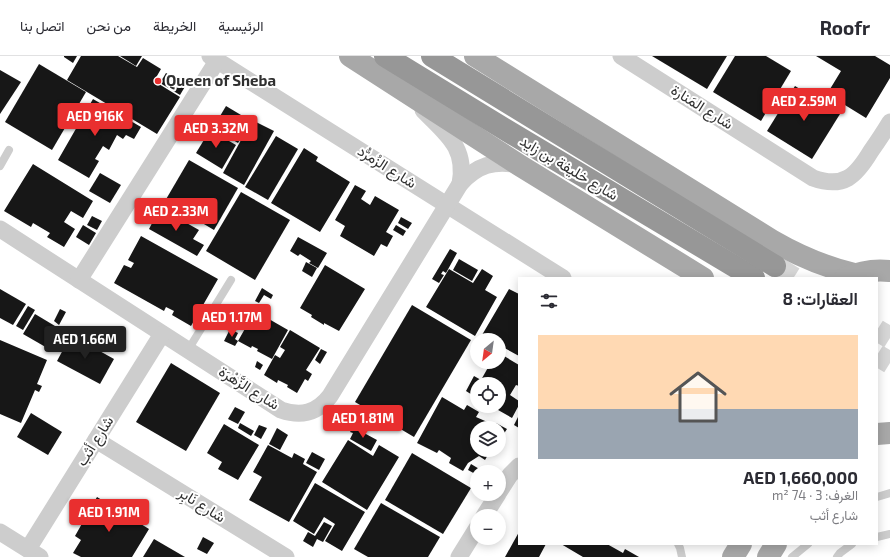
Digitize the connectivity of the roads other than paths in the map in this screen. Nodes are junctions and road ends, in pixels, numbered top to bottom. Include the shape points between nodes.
1 (350, 56) edge
2 (385, 56) edge
3 (432, 56) edge
4 (475, 56) edge
5 (622, 56) edge
6 (214, 58) edge
7 (405, 92) junction
8 (890, 122) edge
9 (10, 150) dead end
10 (519, 165) junction
11 (0, 166) edge
12 (460, 184) junction
13 (447, 205) junction
14 (2, 235) edge
15 (775, 266) tunnel mouth
16 (887, 269) edge
17 (696, 275) edge
18 (849, 276) edge
19 (562, 277) edge
20 (752, 277) edge
21 (79, 280) junction
22 (231, 280) dead end
23 (162, 334) junction
24 (188, 350) junction
25 (96, 440) junction
26 (518, 467) edge
27 (506, 481) edge
28 (890, 493) edge
29 (878, 497) edge
30 (0, 532) edge
31 (890, 534) edge
32 (878, 537) edge
33 (470, 539) edge
34 (678, 545) edge
35 (740, 545) edge
36 (775, 545) edge
37 (807, 545) edge
38 (851, 545) edge
39 (34, 553) edge
40 (286, 557) edge
41 (459, 557) edge
42 (682, 557) edge
43 (733, 557) edge
44 (768, 557) edge
45 (792, 557) edge
46 (837, 557) edge

1 - 7 main road
2 - 20 highway, شارع خليفة بن زايد
3 - 15 highway, شارع خليفة بن زايد
4 - 18 main road via 783,247
5 - 8 street, شارع المَنارة via 813,178 824,181 834,182 854,174 862,166
6 - 13 street, شارع الزُمرُّد
6 - 21 street
7 - 10 main road
7 - 12 street, شارع الزَّهْرَة via 457,148 462,166
9 - 11 lane
10 - 12 street, شارع الزَّهْرَة via 501,162 482,166 466,176
10 - 17 main road
12 - 13 street, شارع الزَّهْرَة
13 - 19 street, شارع الزُمرُّد
13 - 24 street, شارع الزَّهْرَة via 330,396 312,411 297,414 282,410
14 - 21 street, شارع الزَّهْرَة
16 - 18 main road
21 - 23 street, شارع الزَّهْرَة
22 - 24 lane
23 - 24 street, شارع الزَّهْرَة
23 - 25 street, شارع أثب
25 - 39 street, شارع أثب
25 - 40 street, شارع نَابِر
26 - 27 street
28 - 29 lane
30 - 39 street
31 - 32 lane
33 - 41 street
34 - 42 lane
35 - 43 main road
36 - 44 main road
37 - 45 lane
38 - 46 lane

